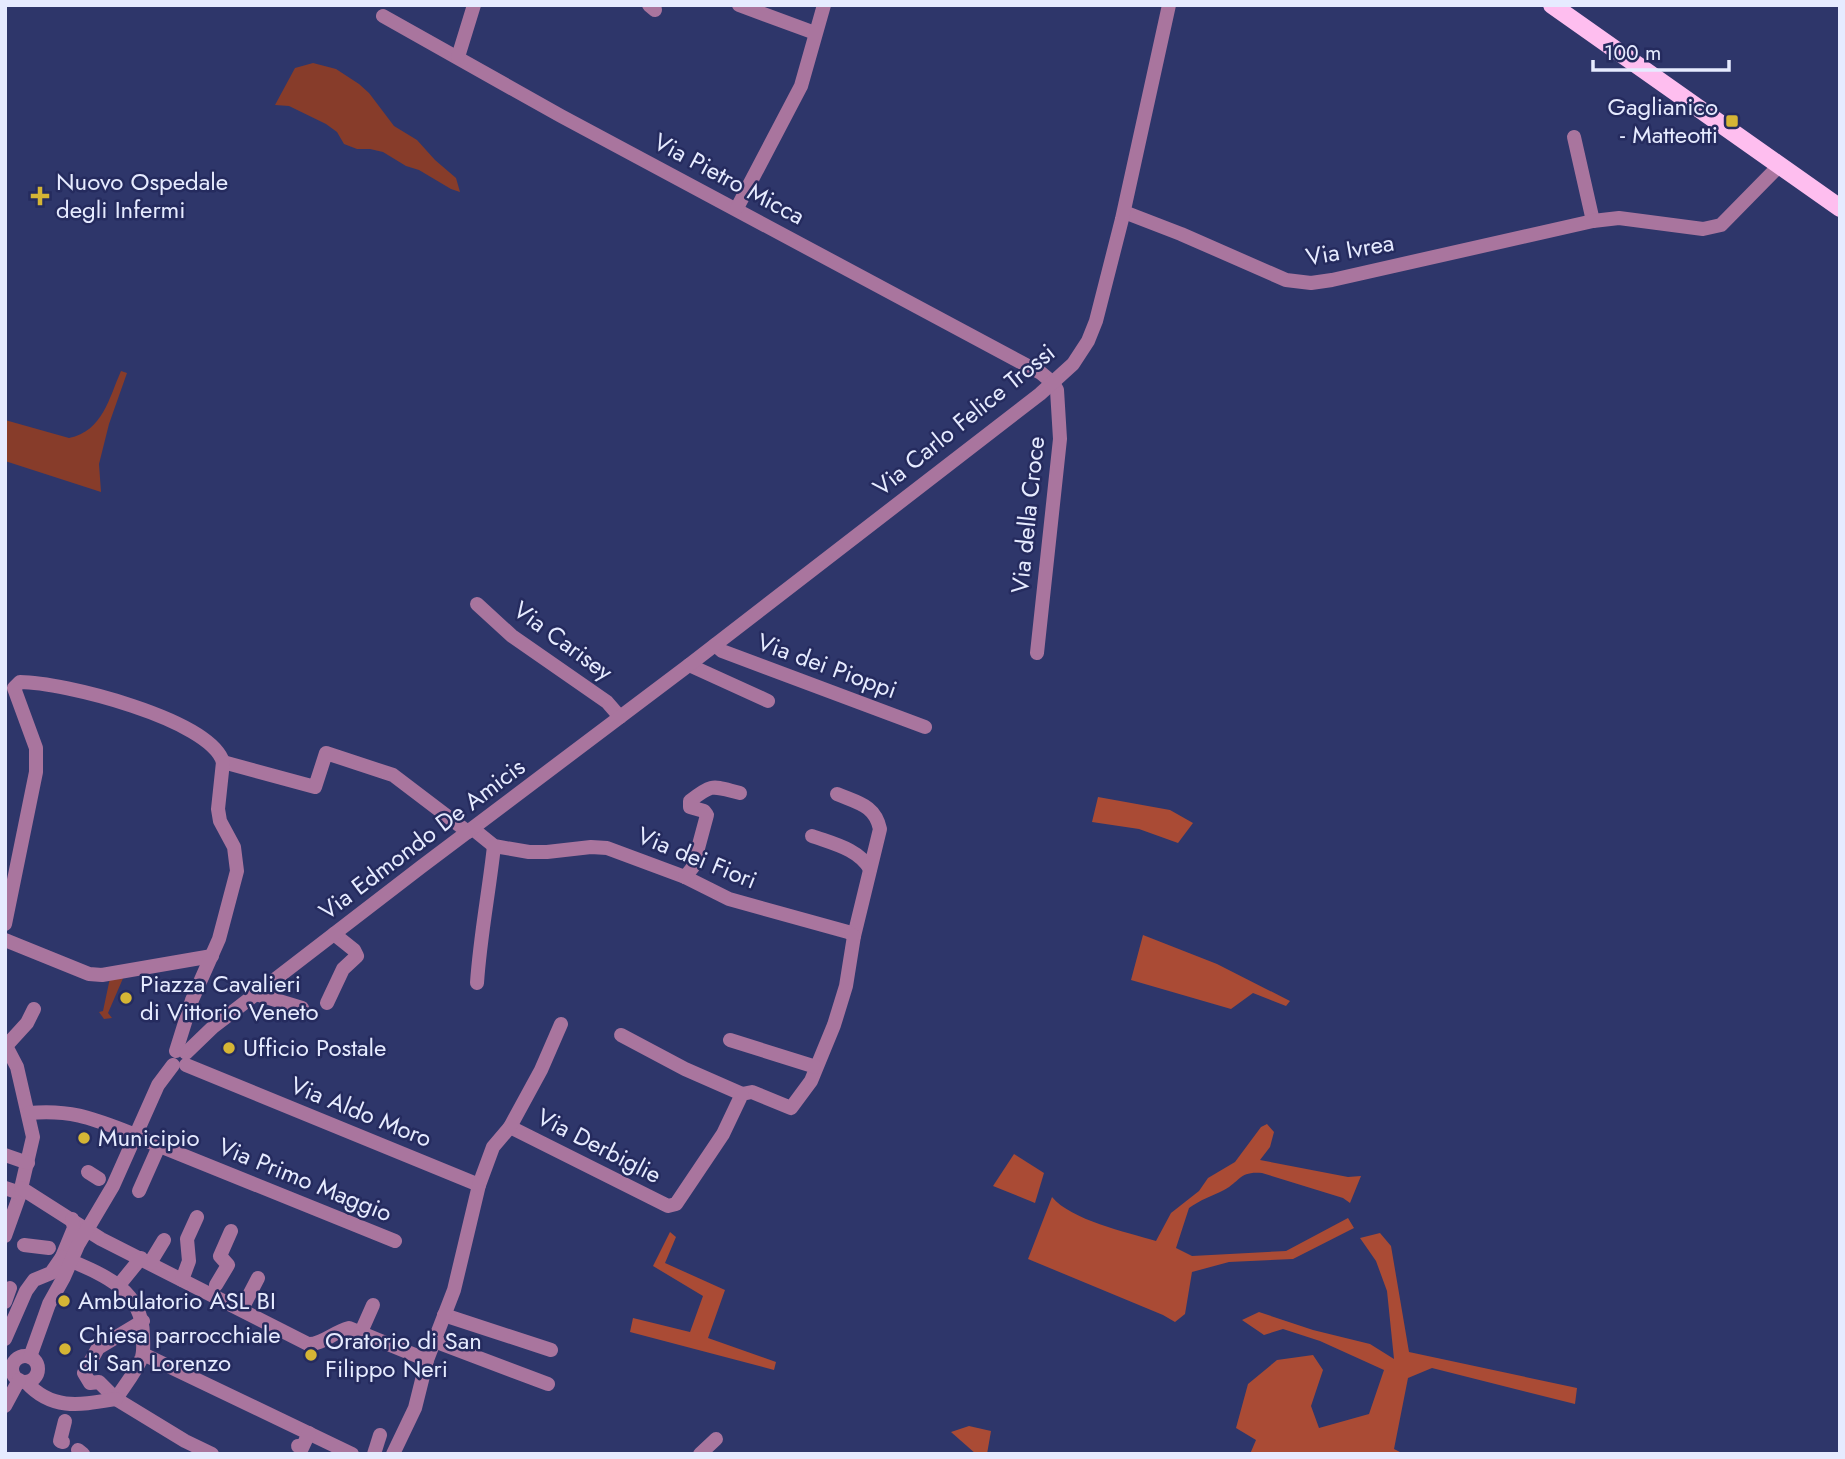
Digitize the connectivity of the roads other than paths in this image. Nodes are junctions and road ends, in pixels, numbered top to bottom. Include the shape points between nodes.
1 (474, 5) edge
2 (739, 5) edge
3 (824, 5) edge
4 (1170, 5) edge
5 (1552, 5) edge
6 (383, 16) dead end
7 (815, 33) junction
8 (458, 57) junction
9 (1574, 137) dead end
10 (1780, 165) junction
11 (737, 208) junction
12 (1840, 208) edge
13 (1124, 212) junction
14 (1593, 221) junction
15 (1053, 383) junction
16 (788, 587) joint
17 (477, 604) dead end
18 (715, 645) junction
19 (1037, 653) dead end
20 (690, 665) junction
21 (768, 701) dead end
22 (620, 717) junction
23 (925, 727) dead end
24 (223, 762) junction
25 (740, 793) dead end
26 (837, 794) dead end
27 (470, 830) junction
28 (813, 836) dead end
29 (494, 846) junction
30 (870, 869) junction
31 (685, 877) junction
32 (6, 919) edge
33 (334, 934) junction
34 (854, 936) junction
35 (5, 940) edge
36 (212, 956) junction
37 (477, 983) dead end
38 (256, 994) junction
39 (327, 1003) dead end
40 (302, 1008) dead end
41 (34, 1009) dead end
42 (561, 1024) dead end
43 (621, 1035) dead end
44 (730, 1040) dead end
45 (6, 1045) edge
46 (180, 1058) junction
47 (816, 1067) junction
48 (742, 1094) junction
49 (29, 1114) junction
50 (510, 1127) junction
51 (136, 1136) junction
52 (159, 1146) junction
53 (5, 1155) edge
54 (27, 1163) junction
55 (480, 1185) junction
56 (5, 1188) edge
57 (21, 1190) junction
58 (139, 1191) dead end
59 (197, 1217) dead end
60 (72, 1219) junction
61 (87, 1229) junction
62 (231, 1231) dead end
63 (5, 1236) edge
64 (164, 1240) dead end
65 (395, 1241) dead end
66 (24, 1245) dead end
67 (60, 1255) junction
68 (145, 1261) junction
69 (258, 1278) dead end
70 (182, 1280) junction
71 (119, 1285) junction
72 (213, 1291) junction
73 (373, 1306) dead end
74 (242, 1308) junction
75 (444, 1315) junction
76 (143, 1321) junction
77 (362, 1332) junction
78 (5, 1339) edge
79 (434, 1341) junction
80 (551, 1350) dead end
81 (143, 1354) junction
82 (10, 1355) edge
83 (30, 1357) junction
84 (427, 1360) junction
85 (23, 1381) junction
86 (548, 1384) dead end
87 (116, 1399) junction
88 (5, 1406) edge
89 (67, 1412) junction
90 (309, 1433) junction
91 (380, 1434) dead end
92 (716, 1439) dead end
93 (63, 1442) dead end
94 (298, 1446) dead end
95 (212, 1454) edge
96 (352, 1454) edge
97 (374, 1454) edge
98 (393, 1454) edge
99 (700, 1454) edge

1 - 8 street
2 - 7 street
3 - 7 street
4 - 13 street, Via Carlo Felice Trossi
5 - 10 main road
6 - 8 street, Via Pietro Micca
7 - 11 street via 801,86
8 - 11 street, Via Pietro Micca
9 - 14 street
10 - 12 main road
10 - 14 street, Via Ivrea via 1721,225 1703,229 1619,218
11 - 15 street, Via Pietro Micca
13 - 14 street, Via Ivrea via 1286,280 1311,283
13 - 15 street, Via Carlo Felice Trossi via 1088,341
15 - 16 street, Via Carlo Felice Trossi
15 - 19 street, Via della Croce via 1060,439
16 - 18 street, Via Edmondo De Amicis
17 - 22 street, Via Carisey via 512,636 607,702
18 - 20 street, Via Edmondo De Amicis
18 - 23 street, Via dei Pioppi
20 - 21 street
20 - 22 street, Via Edmondo De Amicis
22 - 27 street, Via Edmondo De Amicis
24 - 27 street via 315,787 326,753 393,775
24 - 32 street via 205,740 169,720 107,698 20,682 15,688 36,748 36,772
24 - 36 street via 218,809 234,847 237,871
25 - 31 street via 713,786 690,801 690,807 707,815 693,867
26 - 30 street via 870,808 877,818 880,829
27 - 29 street
27 - 33 street, Via Edmondo De Amicis
28 - 30 street via 864,858
29 - 31 street, Via dei Fiori via 547,852 607,848
29 - 37 street
30 - 34 street
31 - 34 street, Via dei Fiori via 729,900
33 - 38 street, Via Edmondo De Amicis
33 - 39 street via 357,956 342,969
34 - 47 street via 846,986
35 - 36 street via 89,974
36 - 46 street via 192,1000
38 - 40 street
38 - 46 street, Via Edmondo De Amicis
41 - 45 street
42 - 50 street
43 - 48 street
44 - 47 street
45 - 49 street
46 - 51 street, Via Edmondo De Amicis via 164,1074
46 - 55 street, Via Aldo Moro
47 - 48 street via 791,1108 752,1092
48 - 50 street, Via Derbiglie via 723,1134 676,1204 668,1206
49 - 51 street, Via Primo Maggio via 80,1115
49 - 54 street via 33,1137
50 - 55 street via 493,1147
51 - 52 street, Via Primo Maggio
51 - 61 street, Via Edmondo De Amicis via 102,1180
52 - 58 street
52 - 65 street, Via Primo Maggio
53 - 54 street
54 - 57 street
55 - 75 street
56 - 57 street
57 - 60 street
57 - 63 street
59 - 70 street via 187,1239 190,1261
60 - 61 street
60 - 67 street via 74,1228
61 - 67 street, Via Edmondo De Amicis
61 - 68 street
62 - 72 street via 220,1256 228,1265
64 - 68 street
66 - 67 street
67 - 71 street
67 - 78 street via 51,1273 34,1280 26,1291
67 - 83 street via 59,1287
68 - 70 street
68 - 71 street
69 - 74 street
70 - 72 street
71 - 76 street
72 - 74 street
73 - 77 street
74 - 77 street via 308,1344 317,1345 349,1328
75 - 79 street
75 - 80 street
76 - 81 street
76 - 87 street via 99,1348 84,1373 90,1383 99,1382
77 - 84 street
79 - 84 street
79 - 86 street
81 - 87 street
81 - 90 street
82 - 83 street
82 - 85 street via 14,1375
83 - 85 street via 38,1367 37,1374
84 - 98 street via 415,1408
85 - 88 street
85 - 89 street
87 - 89 street
87 - 95 street
89 - 93 street
90 - 94 street via 302,1448
90 - 96 street
91 - 97 street
92 - 99 street

